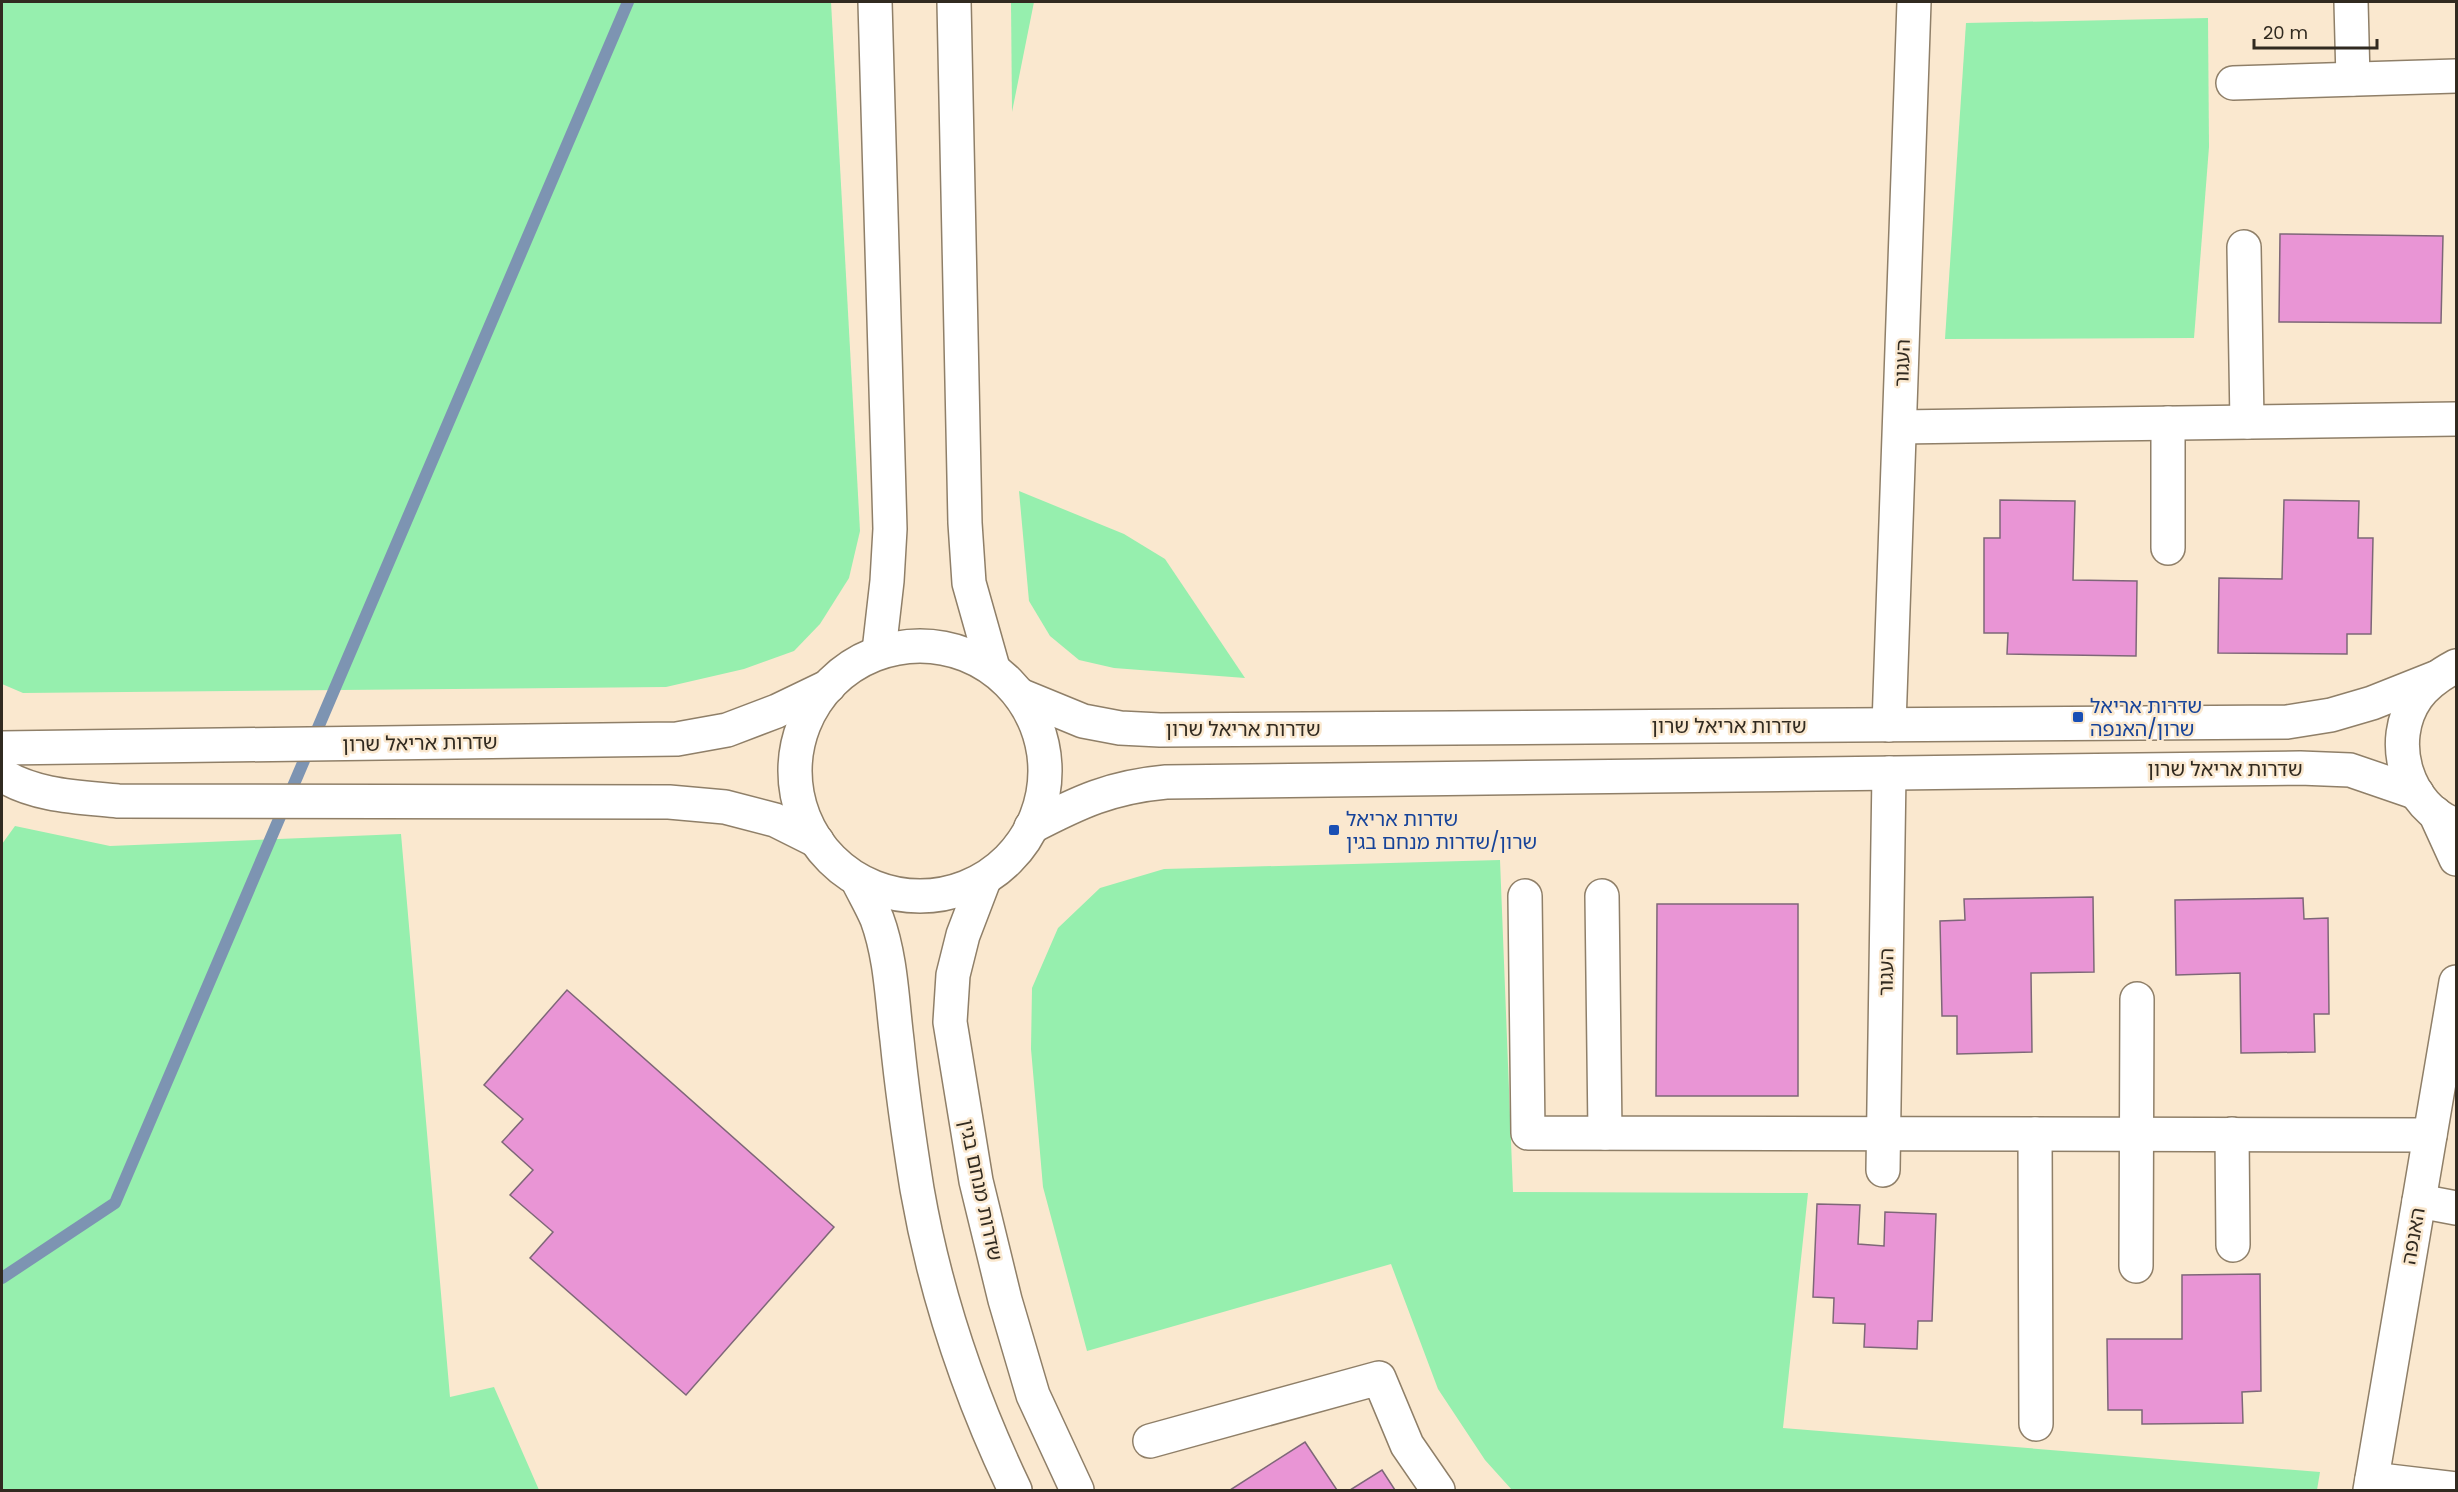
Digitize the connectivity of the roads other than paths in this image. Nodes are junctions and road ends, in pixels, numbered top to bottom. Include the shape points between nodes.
1 (875, 2) edge
2 (954, 2) edge
3 (1914, 2) edge
4 (2351, 2) edge
5 (2457, 76) edge
6 (2353, 79) junction
7 (2233, 83) dead end
8 (2244, 247) dead end
9 (2457, 419) edge
10 (2247, 422) junction
11 (2168, 423) junction
12 (1900, 427) junction
13 (2168, 548) dead end
14 (879, 651) junction
15 (993, 668) junction
16 (2446, 672) edge
17 (829, 686) junction
18 (1022, 696) junction
19 (1889, 725) junction
20 (2, 748) edge
21 (1889, 773) junction
22 (2, 775) edge
23 (2436, 810) edge
24 (1031, 827) junction
25 (817, 842) junction
26 (2457, 859) edge
27 (984, 880) junction
28 (859, 882) junction
29 (1525, 896) dead end
30 (1602, 896) dead end
31 (2457, 982) edge
32 (2137, 999) dead end
33 (1605, 1133) junction
34 (1883, 1134) junction
35 (2036, 1134) junction
36 (2136, 1134) junction
37 (2232, 1134) junction
38 (2430, 1135) junction
39 (1883, 1170) dead end
40 (2419, 1201) junction
41 (2457, 1208) edge
42 (2233, 1245) dead end
43 (2136, 1266) dead end
44 (2036, 1424) dead end
45 (1150, 1441) dead end
46 (2371, 1485) edge
47 (2457, 1489) edge
48 (1015, 1491) edge
49 (1077, 1491) edge
50 (1438, 1491) edge

1 - 14 street via 890,529
2 - 15 street via 965,523 969,582
3 - 12 street, העגור
4 - 6 street
5 - 6 street
6 - 7 street
8 - 10 street
9 - 10 street
10 - 11 street
11 - 12 street
11 - 13 street
12 - 19 street, העגור
14 - 15 street via 918,644 948,648
14 - 17 street via 844,670
15 - 18 street
16 - 19 street, שדרות אריאל שרון via 2372,704 2331,716 2287,722
16 - 23 street via 2416,698 2405,723 2402,749 2408,778
17 - 20 street, שדרות אריאל שרון via 727,730 677,739
17 - 25 street via 816,700 799,736 794,776 803,819
18 - 19 street, שדרות אריאל שרון via 1083,721 1160,730
18 - 24 street via 1040,732 1046,771 1038,815
21 - 23 street, שדרות אריאל שרון via 2350,770
21 - 24 street, שדרות אריאל שרון via 1166,782 1108,792
21 - 34 street, העגור
22 - 25 street via 16,784 60,795 118,801 669,802 724,807 775,820
23 - 26 street
24 - 27 street via 1017,852
25 - 28 street via 825,855
27 - 28 street via 944,896 900,896
27 - 49 street, שדרות מנחם בגין via 960,945 953,975 950,1022 976,1181 1005,1300 1033,1395
28 - 48 street via 877,920 887,959 903,1101 938,1277 963,1362
29 - 33 street via 1528,1133
30 - 33 street
31 - 38 street, האנפה
32 - 36 street
33 - 34 street
34 - 35 street
34 - 39 street, העגור
35 - 36 street
35 - 44 street
36 - 37 street
36 - 43 street
37 - 38 street
37 - 42 street
38 - 40 street, האנפה
40 - 41 street
40 - 46 street, האנפה
45 - 50 street via 1379,1378 1407,1445
46 - 47 street

